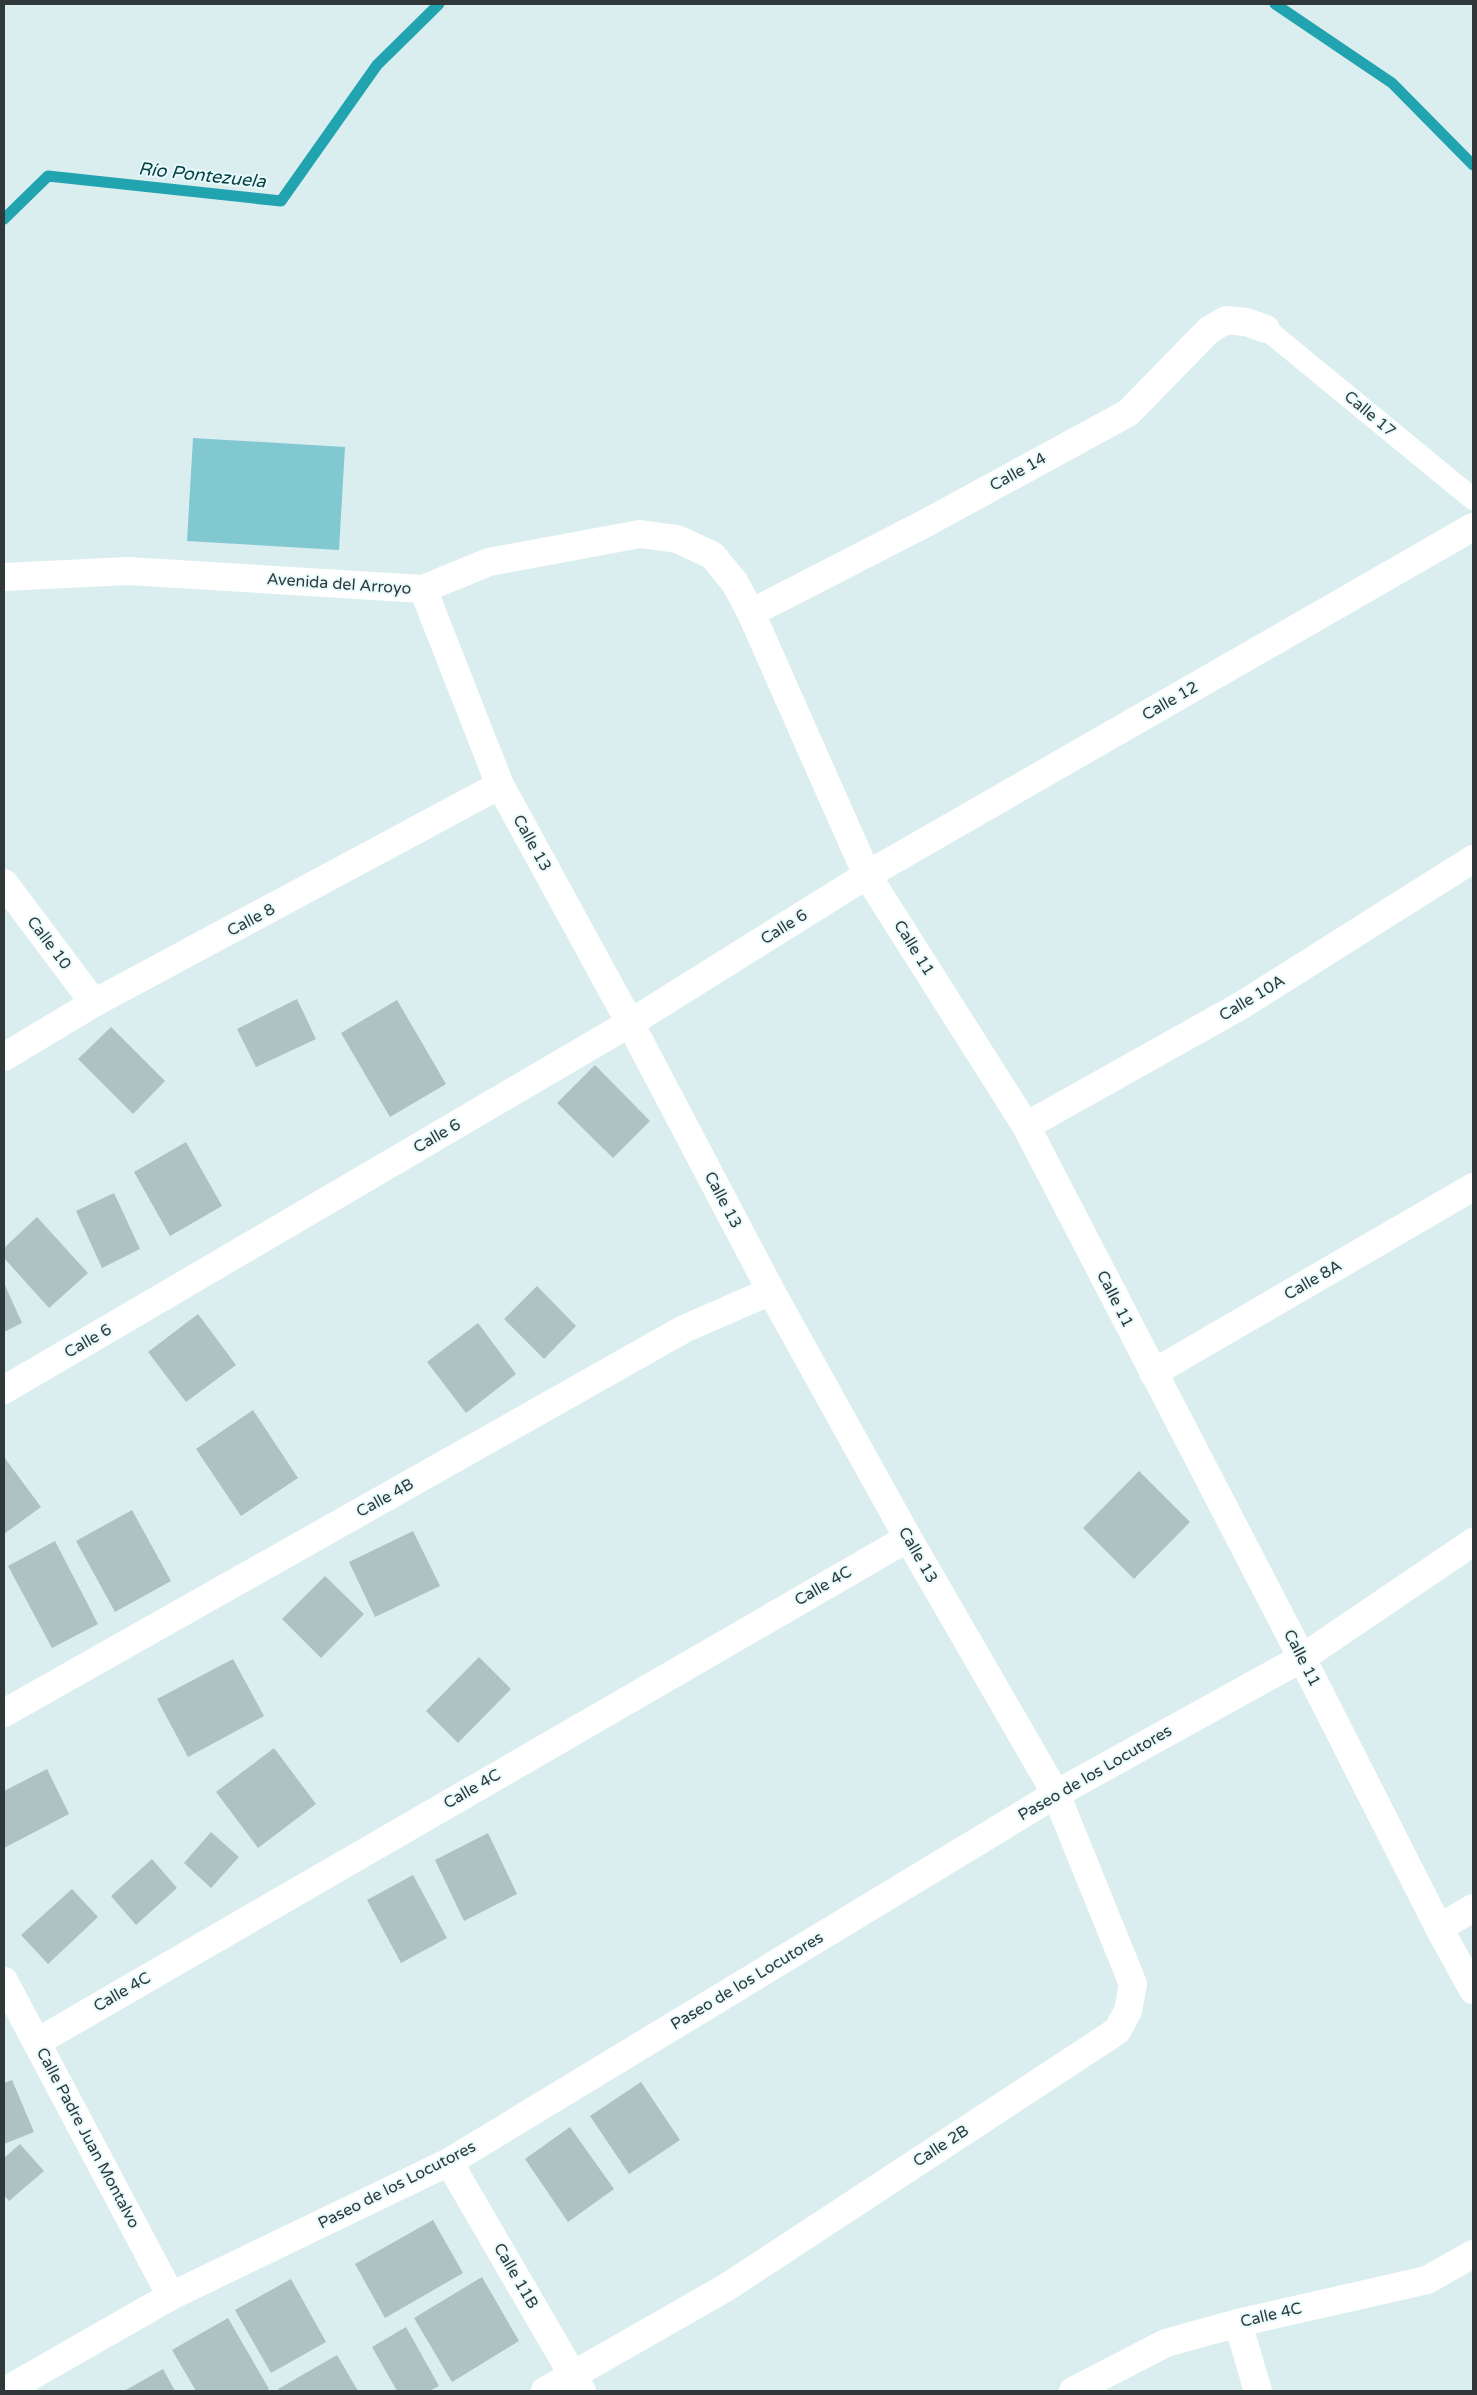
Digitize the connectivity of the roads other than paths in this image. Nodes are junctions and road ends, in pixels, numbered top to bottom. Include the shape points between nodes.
1 (1266, 329) joint
2 (1473, 500) edge
3 (1473, 526) edge
4 (4, 576) edge
5 (423, 589) junction
6 (751, 613) junction
7 (500, 785) junction
8 (1473, 860) edge
9 (867, 875) junction
10 (4, 883) edge
11 (94, 1003) junction
12 (630, 1023) junction
13 (4, 1057) edge
14 (1026, 1126) junction
15 (1473, 1187) edge
16 (771, 1291) junction
17 (1153, 1373) junction
18 (4, 1390) edge
19 (908, 1538) junction
20 (1473, 1542) edge
21 (1302, 1658) junction
22 (4, 1713) edge
23 (1056, 1794) junction
24 (1473, 1908) edge
25 (1439, 1928) junction
26 (4, 1981) edge
27 (1473, 1990) edge
28 (37, 2042) junction
29 (449, 2162) junction
30 (1473, 2254) edge
31 (171, 2296) junction
32 (1238, 2323) junction
33 (578, 2384) edge
34 (6, 2391) edge
35 (545, 2391) edge
36 (1073, 2391) edge
37 (1258, 2391) edge

1 - 2 street, Calle 17
1 - 6 street, Calle 14 via 1226,320 1209,330 1128,413 926,523
3 - 9 street, Calle 12
4 - 5 street, Avenida del Arroyo via 128,571
5 - 6 street, Avenida del Arroyo via 489,562 640,534 677,539 712,555 735,583
5 - 7 street, Calle 13
6 - 9 street, Calle 11
7 - 11 street, Calle 8
7 - 12 street, Calle 13
8 - 14 street, Calle 10A via 1242,1005
9 - 12 street, Calle 6
9 - 14 street, Calle 11
10 - 11 street, Calle 10
11 - 13 street, Calle 8
12 - 16 street, Calle 13
12 - 18 street, Calle 6
14 - 17 street, Calle 11
15 - 17 street, Calle 8A
16 - 19 street, Calle 13
16 - 22 street, Calle 4B via 684,1329
17 - 21 street, Calle 11
19 - 23 street, Calle 13
19 - 28 street, Calle 4C
20 - 21 street, Paseo de los Locutores
21 - 23 street, Paseo de los Locutores
21 - 25 street, Calle 11
23 - 29 street, Paseo de los Locutores
23 - 33 street, Calle 2B via 1133,1984 1128,2011 1117,2031
24 - 25 street
25 - 27 street, Calle 11
26 - 28 street, Calle Padre Juan Montalvo
28 - 31 street, Calle Padre Juan Montalvo
29 - 31 street, Paseo de los Locutores
29 - 33 street, Calle 11B
30 - 32 street, Calle 4C via 1427,2280
31 - 34 street, Paseo de los Locutores
32 - 36 street, Calle 4C via 1166,2343
32 - 37 street
33 - 35 street, Calle 2B

